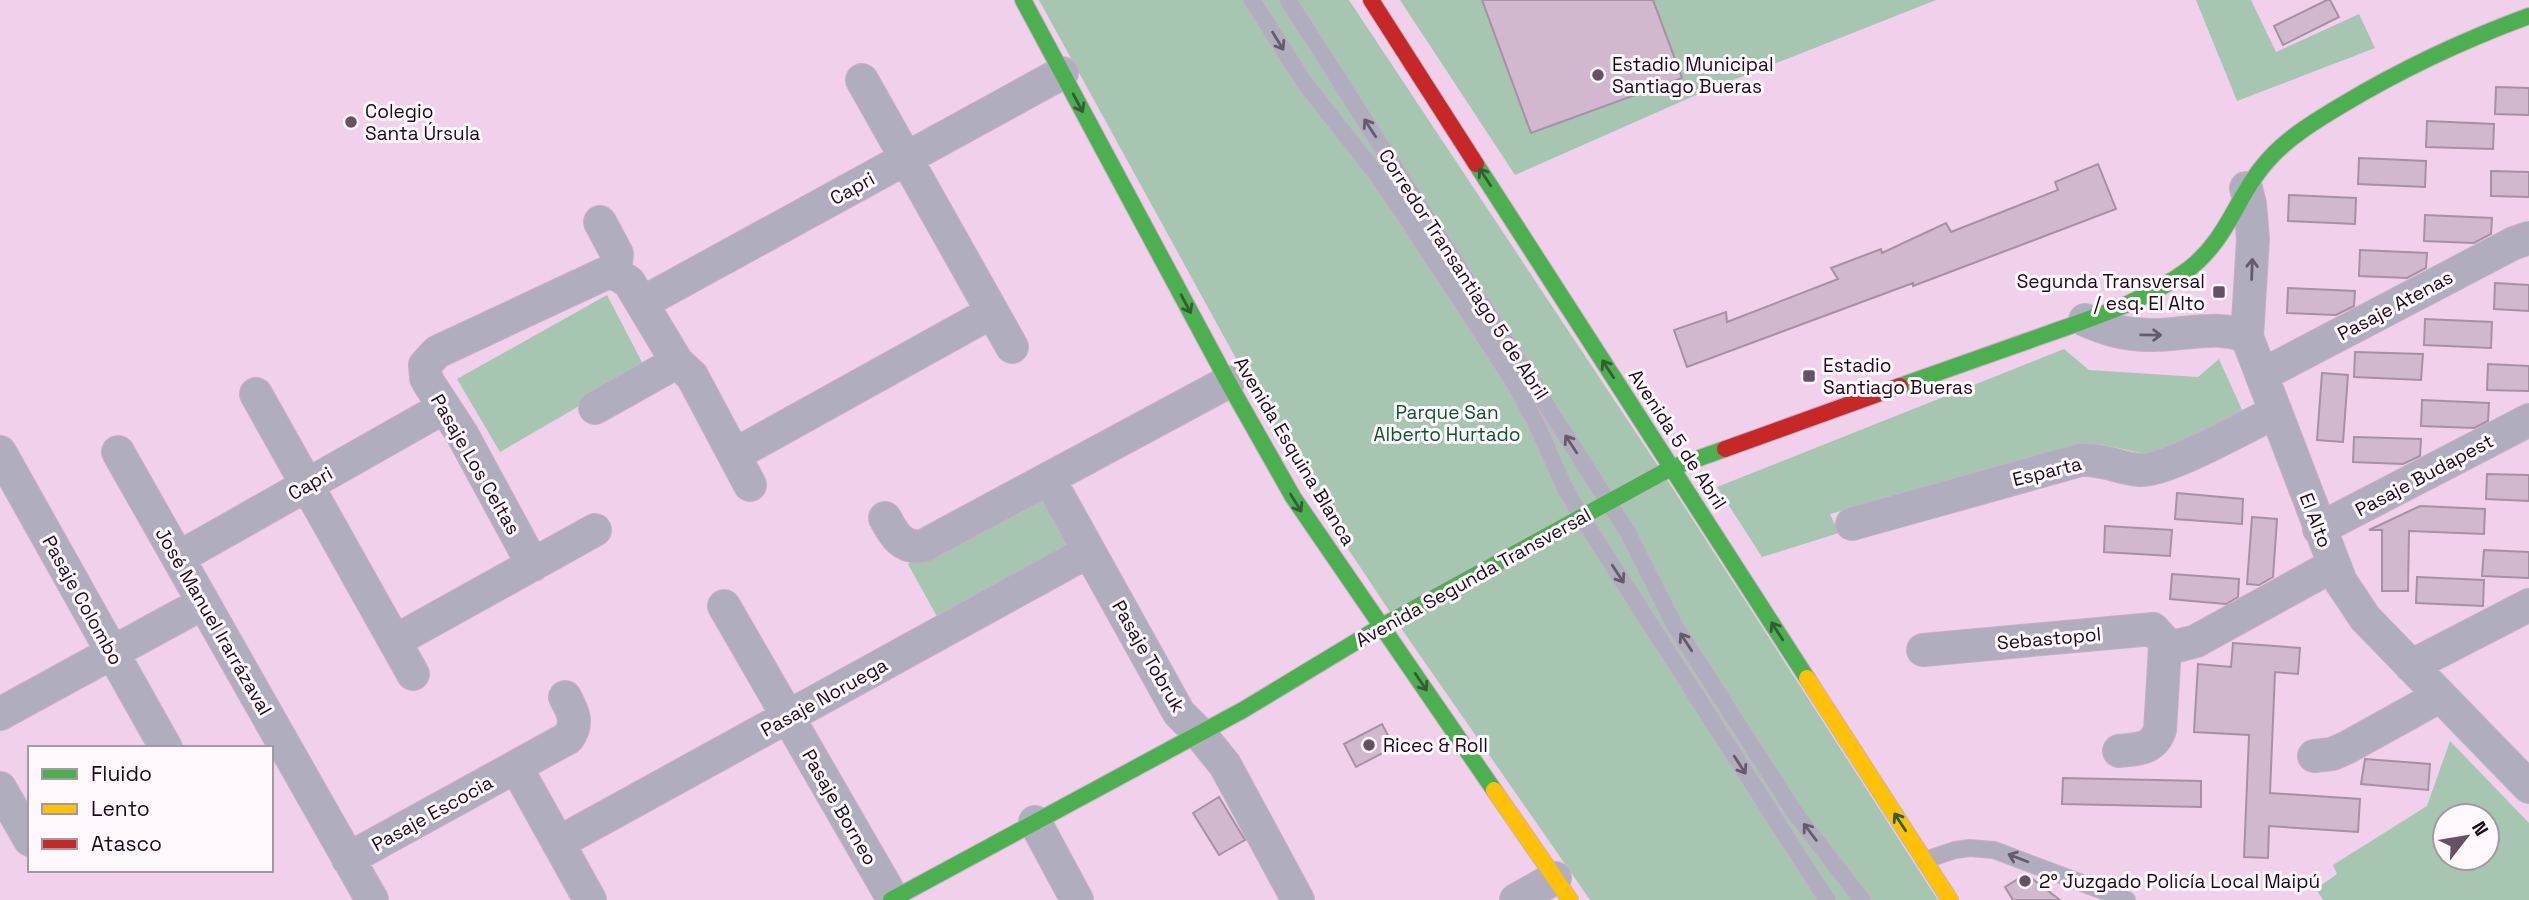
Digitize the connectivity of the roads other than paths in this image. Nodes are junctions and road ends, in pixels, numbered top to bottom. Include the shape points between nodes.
1 (1023, 0) edge
2 (1252, 0) edge
3 (1288, 0) edge
4 (1371, 0) edge
5 (2529, 16) edge
6 (1062, 73) junction
7 (862, 80) dead end
8 (906, 158) junction
9 (2246, 188) junction
10 (600, 222) dead end
11 (2529, 238) edge
12 (615, 273) junction
13 (642, 303) junction
14 (992, 312) junction
15 (2085, 320) junction
16 (2247, 337) junction
17 (1012, 347) dead end
18 (677, 362) junction
19 (2262, 375) junction
20 (1228, 382) junction
21 (256, 394) dead end
22 (443, 408) junction
23 (595, 408) dead end
24 (2276, 412) junction
25 (2529, 420) edge
26 (0, 452) edge
27 (118, 452) dead end
28 (734, 455) junction
29 (1671, 468) junction
30 (1049, 479) junction
31 (307, 485) junction
32 (750, 485) dead end
33 (1608, 502) junction
34 (1581, 516) junction
35 (885, 518) dead end
36 (1852, 524) dead end
37 (2319, 529) junction
38 (596, 530) dead end
39 (1089, 551) junction
40 (178, 558) junction
41 (533, 565) junction
42 (2334, 565) junction
43 (204, 603) junction
44 (2529, 605) edge
45 (724, 606) dead end
46 (1382, 626) junction
47 (395, 641) junction
48 (2165, 647) junction
49 (1923, 650) dead end
50 (113, 652) junction
51 (2411, 666) junction
52 (413, 674) dead end
53 (2440, 695) junction
54 (565, 697) dead end
55 (0, 714) edge
56 (788, 717) junction
57 (1200, 734) junction
58 (165, 746) edge
59 (2119, 751) dead end
60 (2314, 756) dead end
61 (516, 767) junction
62 (0, 788) edge
63 (2529, 788) edge
64 (1035, 822) junction
65 (28, 837) edge
66 (558, 843) junction
67 (348, 859) junction
68 (1925, 860) junction
69 (1563, 889) edge
70 (372, 900) edge
71 (590, 900) edge
72 (892, 900) edge
73 (1077, 900) edge
74 (1298, 900) edge
75 (1516, 900) edge
76 (1827, 900) edge
77 (1862, 900) edge
78 (1950, 900) edge
79 (2127, 900) edge

1 - 6 main road, Avenida Esquina Blanca
2 -> 34 lane, Corredor Transantiago 5 de Abril via 1304,82 1406,217 1513,382
33 -> 3 lane, Corredor Transantiago 5 de Abril
29 -> 4 main road, Avenida 5 de Abril
5 - 9 main road, Avenida Segunda Transversal via 2417,62 2345,103 2279,148
6 - 8 street, Capri
6 -> 20 main road, Avenida Esquina Blanca
7 - 8 street
8 - 13 street, Capri
8 - 14 street
9 - 15 main road, Avenida Segunda Transversal via 2216,243 2185,273 2130,303
16 -> 9 street, El Alto via 2253,239
10 - 12 street via 617,254
11 - 19 street, Pasaje Atenas
12 - 13 street via 625,278
12 - 22 street, Pasaje Los Celtas via 598,276 430,357 426,378
13 - 18 street
14 - 17 street
14 - 28 street
15 -> 16 street via 2127,334 2223,331
15 - 29 main road, Avenida Segunda Transversal
16 - 19 street, El Alto
18 - 23 street
18 - 28 street via 692,376
19 - 24 street, El Alto
20 - 30 street
20 -> 46 main road, Avenida Esquina Blanca via 1293,497
21 - 31 street
22 - 31 street, Capri
22 - 41 street, Pasaje Los Celtas via 463,434
24 - 36 street, Esparta via 2162,467 2140,471 2098,459 2081,460
24 - 37 street, El Alto
25 - 37 street, Pasaje Budapest
26 - 50 street, Pasaje Colombo
27 - 40 street, José Manuel Irarrázaval
28 - 32 street
29 - 33 main road, Avenida Segunda Transversal
68 -> 29 main road, Avenida 5 de Abril
30 - 35 street via 923,546 900,541
30 - 39 street, Pasaje Tobruk
31 - 40 street, Capri
31 - 47 street
33 - 34 main road, Avenida Segunda Transversal
77 -> 33 lane, Corredor Transantiago 5 de Abril via 1795,813 1675,626 1640,553
34 - 46 main road, Avenida Segunda Transversal
34 -> 76 lane, Corredor Transantiago 5 de Abril
37 - 42 street, El Alto
38 - 41 street
39 - 56 street, Pasaje Noruega
39 - 57 street, Pasaje Tobruk via 1179,713
40 - 43 street, José Manuel Irarrázaval
41 - 47 street
42 - 48 street via 2196,641
42 - 51 street, El Alto via 2351,601
43 - 50 street
43 - 67 street, José Manuel Irarrázaval
44 - 51 street
45 - 56 street, Pasaje Borneo
46 - 57 main road, Avenida Segunda Transversal
46 -> 69 main road, Avenida Esquina Blanca
47 - 52 street
48 - 49 street, Sebastopol via 2160,634 2146,629
48 - 59 street via 2158,737 2148,747
50 - 55 street
50 - 58 street, Pasaje Colombo
51 - 53 street, El Alto
53 - 60 street via 2346,748
53 - 63 street, El Alto
54 - 61 street, Pasaje Escocia via 575,718 572,733
56 - 66 street, Pasaje Noruega
56 - 72 street, Pasaje Borneo
57 - 64 main road, Avenida Segunda Transversal
57 - 74 street, Pasaje Tobruk via 1225,765
61 - 66 street, Pasaje Escocia
61 - 67 street, Pasaje Escocia
62 - 65 street
64 - 72 main road, Avenida Segunda Transversal
64 - 73 street
66 - 71 street, Pasaje Escocia
67 - 70 street, José Manuel Irarrázaval
68 - 78 main road, Avenida 5 de Abril
79 -> 68 lane via 1994,850 1962,849
69 - 75 street

